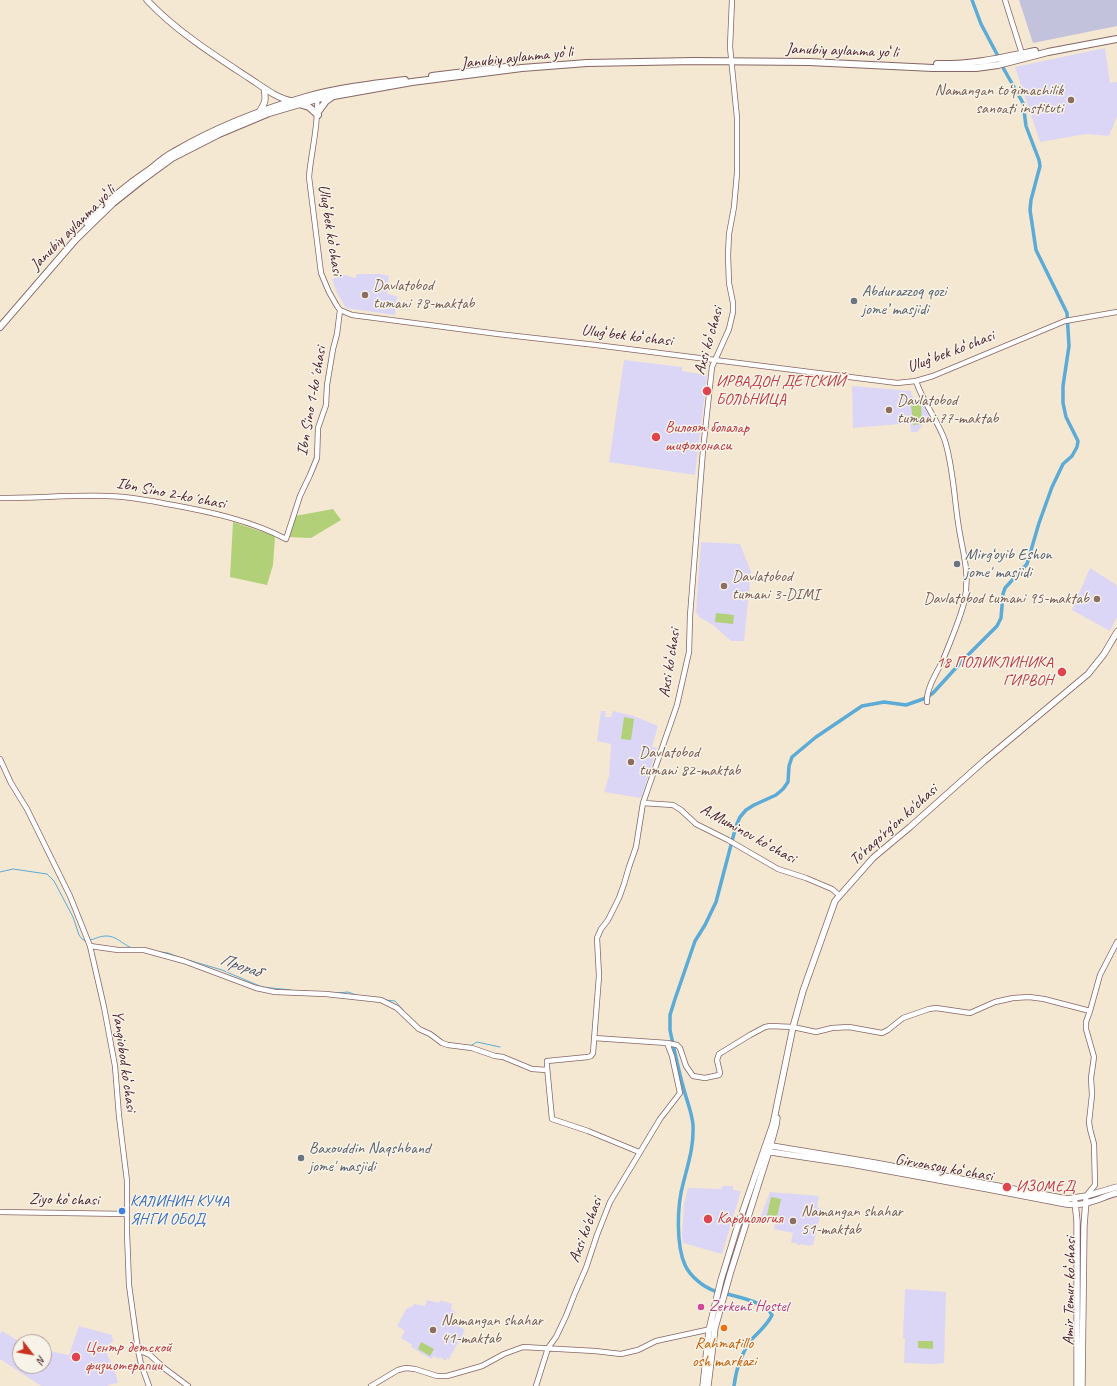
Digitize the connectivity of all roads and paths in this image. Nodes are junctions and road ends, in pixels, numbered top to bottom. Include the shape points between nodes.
1 (148, 0) edge
2 (732, 0) edge
3 (1005, 0) edge
4 (1117, 35) edge
5 (1117, 39) edge
6 (1023, 56) junction
7 (732, 59) junction
8 (264, 88) junction
9 (333, 95) junction
10 (317, 99) junction
11 (292, 101) junction
12 (299, 104) junction
13 (259, 112) junction
14 (318, 113) junction
15 (340, 310) junction
16 (1117, 312) edge
17 (0, 322) edge
18 (0, 327) edge
19 (714, 360) junction
20 (916, 381) junction
21 (0, 498) edge
22 (286, 540) joint
23 (1117, 632) edge
24 (927, 702) dead end
25 (0, 759) edge
26 (643, 803) junction
27 (839, 895) junction
28 (1117, 942) edge
29 (90, 946) junction
30 (1090, 1011) junction
31 (793, 1027) junction
32 (594, 1038) junction
33 (668, 1043) junction
34 (547, 1070) junction
35 (768, 1148) junction
36 (639, 1152) junction
37 (1117, 1187) edge
38 (1117, 1193) edge
39 (1086, 1196) junction
40 (1075, 1198) junction
41 (1086, 1204) junction
42 (1075, 1206) junction
43 (0, 1212) edge
44 (127, 1214) junction
45 (719, 1299) junction
46 (715, 1328) junction
47 (709, 1330) junction
48 (1076, 1339) junction
49 (1083, 1339) junction
50 (548, 1348) junction
51 (138, 1350) junction
52 (149, 1386) edge
53 (188, 1386) edge
54 (371, 1386) edge
55 (536, 1386) edge
56 (702, 1386) edge
57 (708, 1386) edge
58 (1077, 1386) edge
59 (1082, 1386) edge

1 - 8 main road via 187,35
2 - 7 street, Axsi koʻchasi
3 - 6 street
4 - 6 highway, Janubiy aylanma yoʻli
5 - 6 highway, Janubiy aylanma yoʻli
6 - 7 highway, Janubiy aylanma yoʻli via 996,63 940,64 818,58
7 - 9 highway, Janubiy aylanma yoʻli via 542,67 412,82
7 - 11 highway, Janubiy aylanma yoʻli via 620,58 524,64 336,90
7 - 19 street, Axsi koʻchasi via 737,118 737,173 728,255 733,312 729,329
8 - 11 main road
8 - 13 main road via 266,99
9 - 10 highway, Janubiy aylanma yoʻli
9 - 14 highway
10 - 12 highway, Janubiy aylanma yoʻli
10 - 14 street, Ulugʻbek koʻchasi
11 - 13 highway, Janubiy aylanma yoʻli
12 - 14 highway
12 - 18 highway, Janubiy aylanma yoʻli via 269,113 219,134 172,158 142,180 76,239
13 - 17 highway, Janubiy aylanma yoʻli via 173,152 128,185 64,246
14 - 15 street, Ulugʻbek koʻchasi via 309,185 321,273
15 - 19 street, Ulugʻbek koʻchasi via 356,316
15 - 22 street, Ibn Sino 1-koʼchasi via 326,405 318,428 317,458 300,496
16 - 20 street, Ulugʻbek koʻchasi via 1065,321
19 - 20 street, Ulugʻbek koʻchasi via 897,384
19 - 26 street, Axsi koʻchasi via 705,422 689,652 676,705
20 - 24 street via 918,390 940,428 945,442 955,490 968,581 958,622 926,695
21 - 22 street, Ibn Sino 2-koʼchasi via 140,498 220,515
23 - 27 main road, To'raqo'rg'on ko'chasi via 1088,674 884,849
25 - 29 street, Yangiobod koʻchasi via 70,896
26 - 27 street, A.Muminov koʻchasi via 673,805 696,824 778,869 832,889
26 - 32 street, Axsi koʻchasi via 636,847 624,884 597,938 599,976
27 - 31 main road, To'raqo'rg'on ko'chasi via 803,991
28 - 30 street via 1100,975
29 - 34 street via 144,950 184,961 268,991 381,1000 397,1008 419,1029 442,1043 472,1048 532,1068
29 - 44 street, Yangiobod koʻchasi via 115,1066 127,1181
30 - 31 street via 1029,997 995,1002 970,1013 929,1009 903,1018 882,1033 849,1027 816,1032
30 - 39 street via 1086,1029 1094,1057 1089,1122 1094,1144 1095,1184
31 - 33 street via 764,1027 719,1054 719,1075 705,1078 693,1076 686,1066 680,1048
31 - 35 main road, To'raqo'rg'on ko'chasi via 776,1125
32 - 33 street
32 - 34 street, Axsi koʻchasi via 591,1056 547,1061
33 - 36 street, Axsi ko'chasi via 680,1093
34 - 36 street via 552,1120 588,1131
35 - 40 main road, Girvonsoy koʻchasi via 876,1163 1067,1199
35 - 42 main road, Girvonsoy koʻchasi
35 - 45 main road, To'raqo'rg'on ko'chasi via 726,1288
35 - 45 main road, To'raqo'rg'on ko'chasi via 737,1228 720,1286
36 - 50 street, Axsi ko'chasi via 610,1202 566,1316
37 - 39 main road, Girvonsoy koʻchasi
38 - 41 main road, Girvonsoy koʻchasi
39 - 40 main road, Girvonsoy koʻchasi
39 - 41 main road, Amir Temur koʻchasi
40 - 42 main road, Amir Temur koʻchasi
41 - 42 main road, Girvonsoy koʻchasi
41 - 49 main road, Amir Temur koʻchasi
42 - 48 main road, Amir Temur koʻchasi
43 - 44 street, Ziyo koʻchasi
44 - 51 street, Yangiobod koʻchasi via 128,1269
45 - 46 main road, To'raqo'rg'on ko'chasi
45 - 47 main road, To'raqo'rg'on ko'chasi
46 - 47 street
46 - 57 main road, To'raqo'rg'on ko'chasi
47 - 50 street via 656,1342 621,1354
47 - 56 main road, To'raqo'rg'on ko'chasi
48 - 49 main road
48 - 58 main road, Amir Temur koʻchasi
49 - 59 main road, Amir Temur koʻchasi
50 - 54 street via 523,1347 482,1366 447,1376 406,1368
50 - 55 street, Axsi ko'chasi
51 - 52 street, Yangiobod koʻchasi
51 - 53 street via 150,1356

